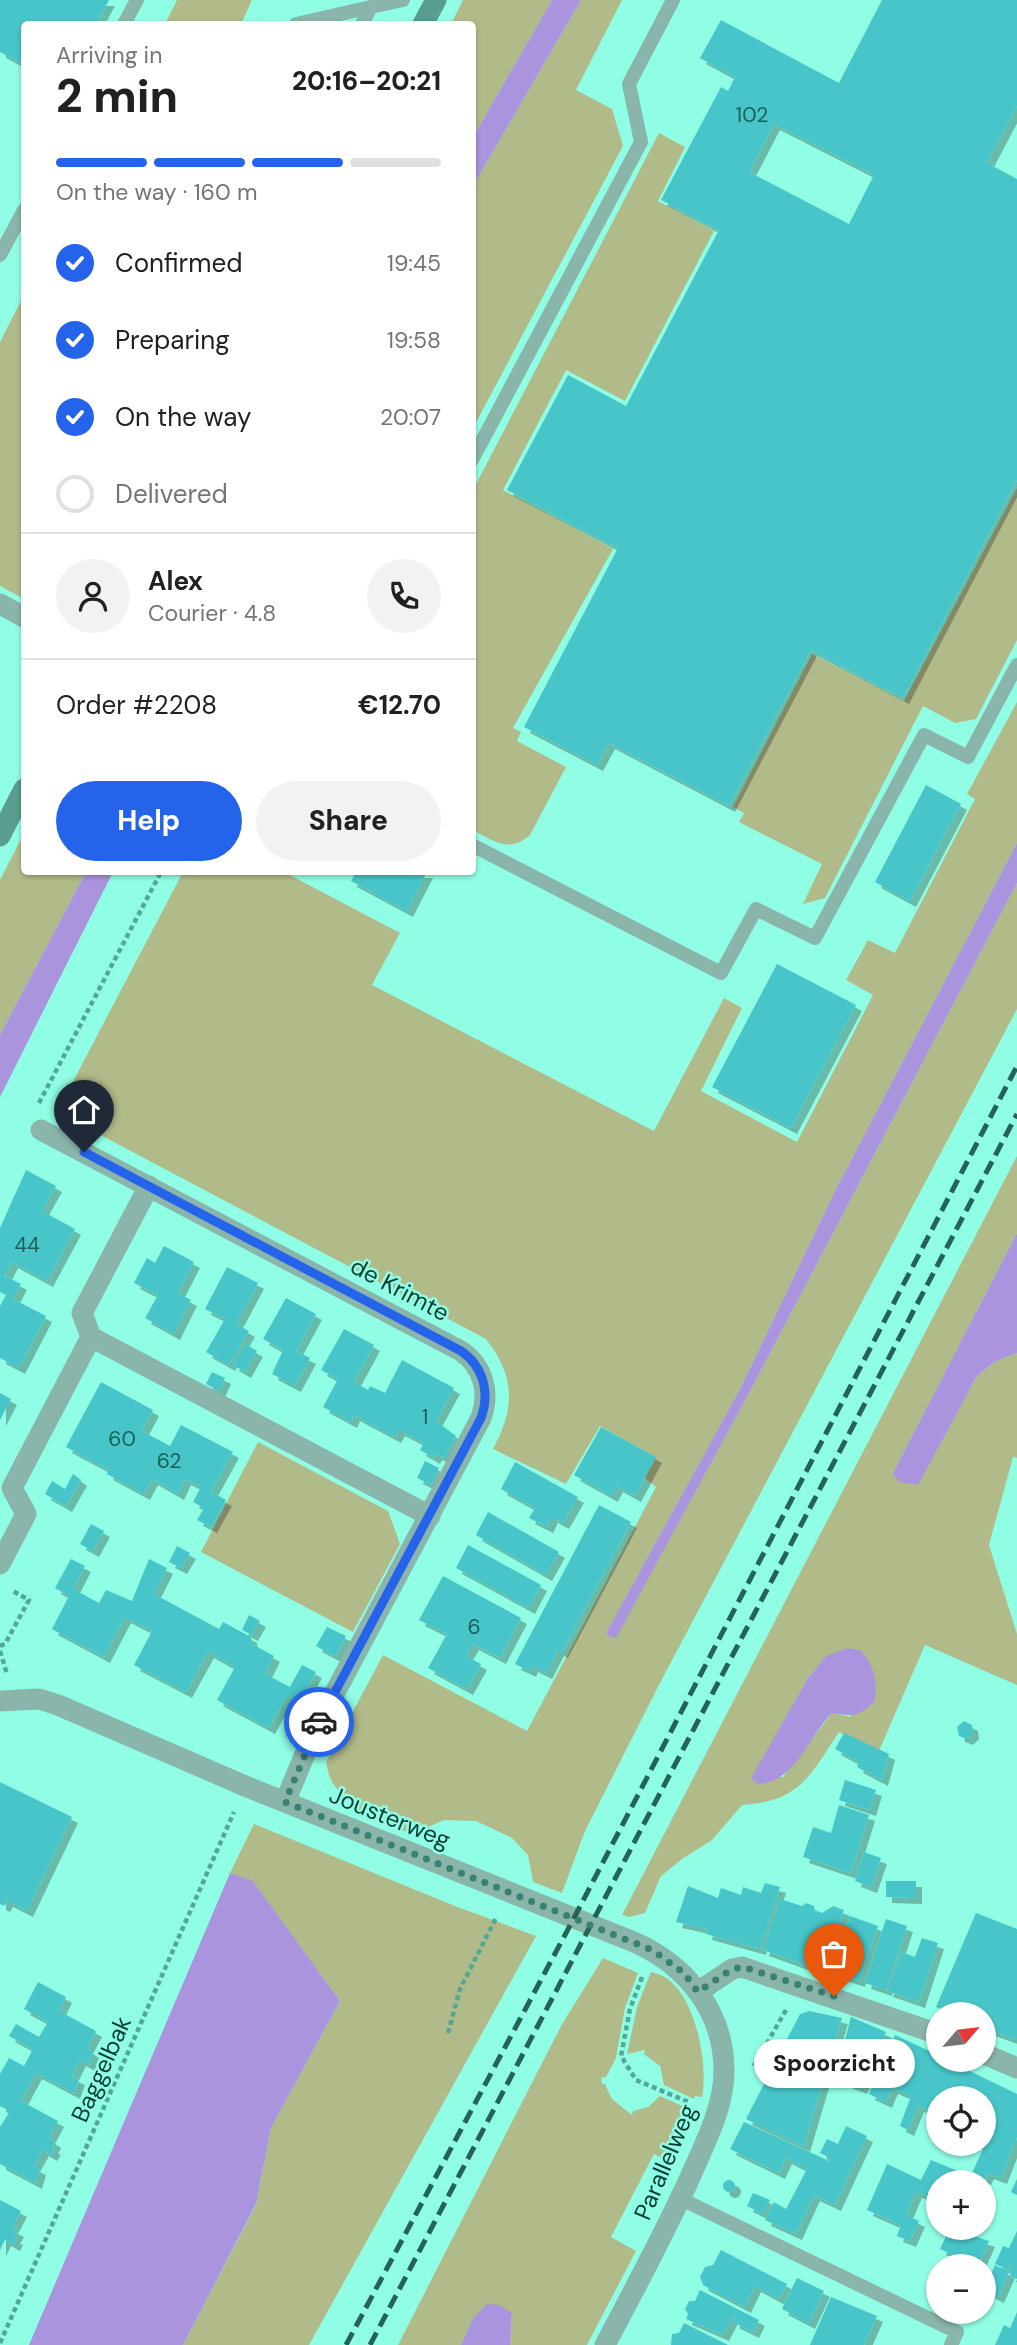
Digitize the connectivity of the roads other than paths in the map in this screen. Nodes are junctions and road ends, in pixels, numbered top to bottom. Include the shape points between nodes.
1 (137, 0) edge
2 (403, 0) edge
3 (436, 0) edge
4 (673, 0) edge
5 (371, 7) junction
6 (126, 21) edge
7 (309, 21) edge
8 (364, 21) edge
9 (425, 21) edge
10 (21, 216) edge
11 (0, 256) edge
12 (476, 452) edge
13 (0, 604) edge
14 (21, 615) edge
15 (1017, 665) edge
16 (21, 795) edge
17 (0, 836) edge
18 (476, 847) edge
19 (41, 1130) road end
20 (149, 1186) junction
21 (91, 1337) junction
22 (430, 1516) junction
23 (0, 1564) edge
24 (6, 1700) edge
25 (285, 1802) junction
26 (698, 1992) junction
27 (926, 2030) edge
28 (996, 2059) edge
29 (1017, 2068) edge
30 (681, 2199) junction
31 (605, 2345) edge
32 (951, 2345) edge

1 - 6 lane
2 - 5 lane
3 - 9 main road
4 - 12 lane via 629,83 641,142
5 - 7 lane
5 - 8 lane
10 - 11 lane
13 - 14 street
15 - 18 lane via 968,757 924,734 815,938 756,909 721,973
16 - 17 main road
19 - 20 street, de Krimte
20 - 21 street via 82,1313
20 - 22 street, de Krimte via 469,1357 486,1388 485,1408
21 - 22 street
21 - 23 street via 12,1488 26,1514
22 - 25 street, de Krimte via 315,1730
24 - 25 street, Jousterweg via 39,1699 58,1705
25 - 26 street, Jousterweg via 652,1950 684,1973
26 - 27 street via 737,1967
26 - 30 street, Parallelweg via 717,2031 724,2071 715,2116
28 - 29 street
30 - 31 street, Parallelweg
30 - 32 lane via 957,2332

